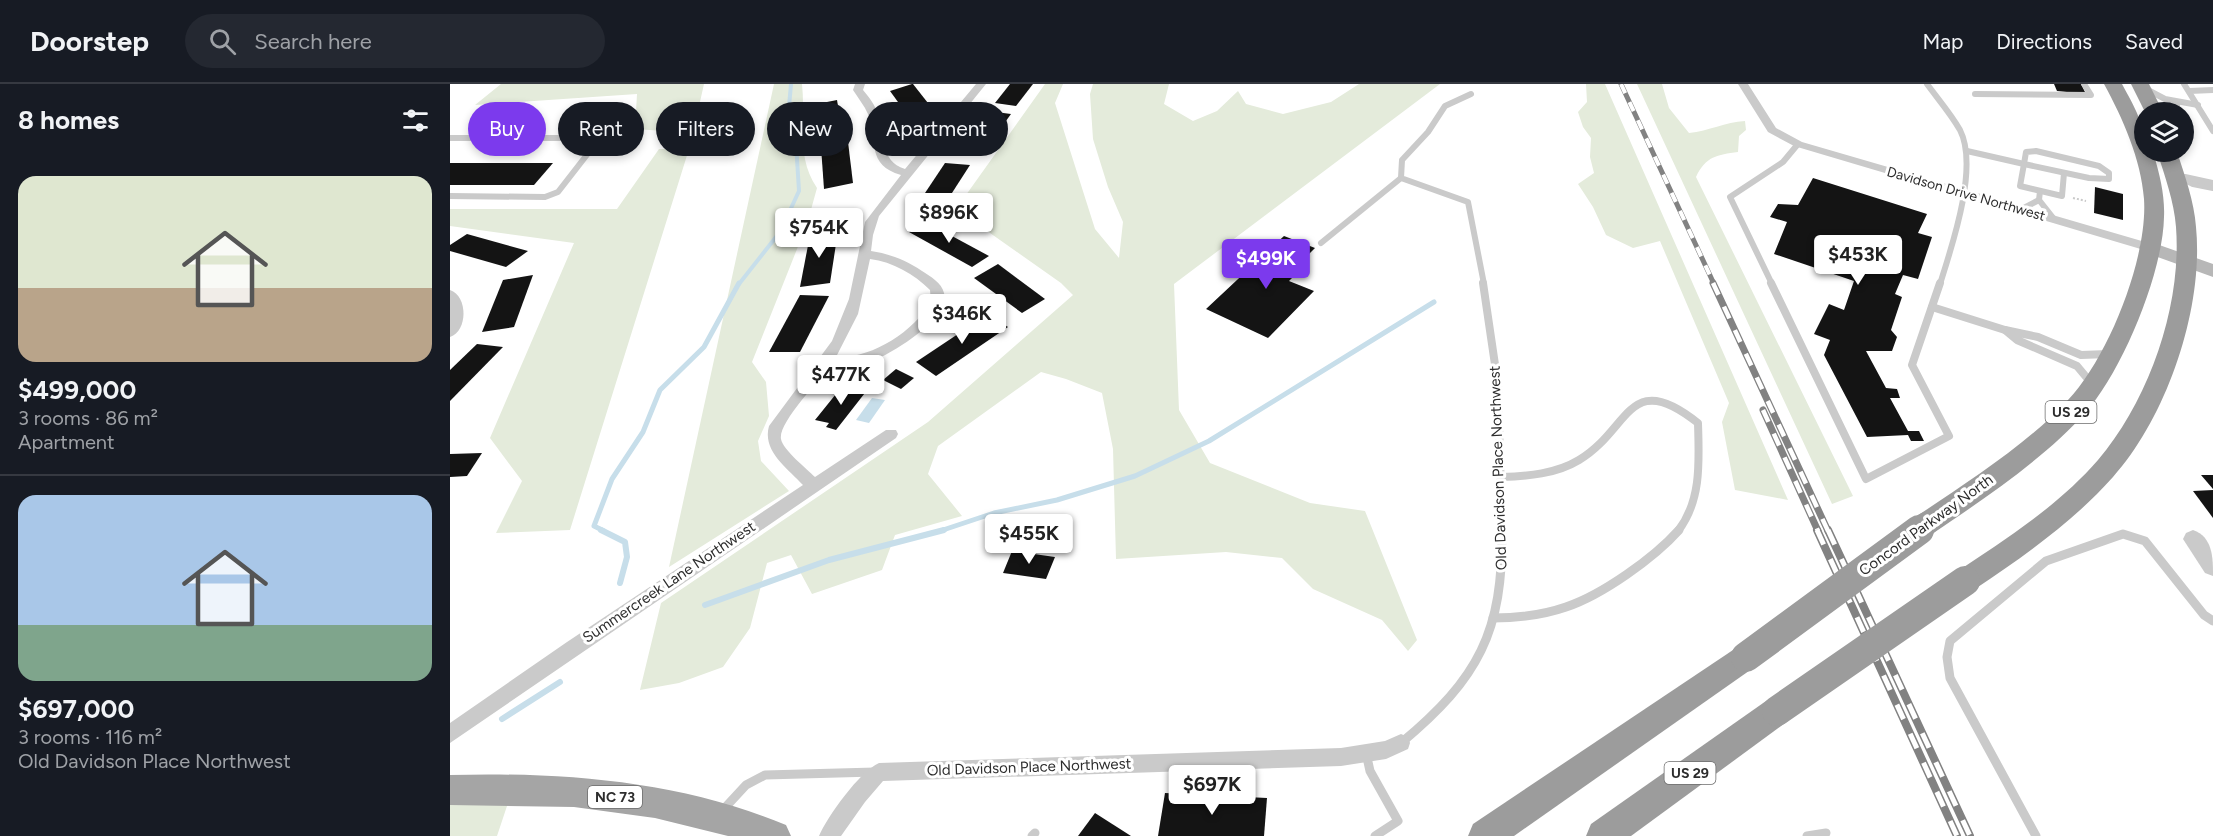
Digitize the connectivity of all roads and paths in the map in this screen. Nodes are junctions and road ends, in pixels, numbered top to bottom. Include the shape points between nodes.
1 (860, 84) edge
2 (981, 84) edge
3 (1743, 84) edge
4 (1927, 84) edge
5 (2084, 84) edge
6 (2114, 84) edge
7 (2184, 84) edge
8 (2140, 85) edge
9 (2213, 90) edge
10 (2189, 91) junction
11 (1974, 92) dead end
12 (1471, 94) dead end
13 (2149, 102) edge
14 (2194, 105) edge
15 (2198, 105) junction
16 (2212, 127) edge
17 (450, 138) edge
18 (558, 138) edge
19 (1798, 144) junction
20 (1967, 151) junction
21 (586, 156) edge
22 (2171, 162) edge
23 (2023, 164) junction
24 (2149, 170) junction
25 (2064, 172) junction
26 (906, 173) junction
27 (2175, 176) junction
28 (1401, 178) junction
29 (2213, 183) edge
30 (2213, 188) edge
31 (2040, 191) junction
32 (1961, 193) junction
33 (450, 196) edge
34 (2039, 200) junction
35 (2020, 210) junction
36 (2054, 219) junction
37 (1321, 243) dead end
38 (2148, 247) junction
39 (863, 255) junction
40 (2186, 261) junction
41 (2213, 271) edge
42 (450, 294) edge
43 (1932, 307) junction
44 (2005, 330) junction
45 (450, 332) edge
46 (2113, 354) junction
47 (826, 362) junction
48 (2094, 385) junction
49 (891, 434) dead end
50 (1502, 477) junction
51 (814, 486) junction
52 (2193, 539) dead end
53 (2213, 567) edge
54 (1493, 618) junction
55 (2213, 621) edge
56 (450, 734) edge
57 (1401, 743) joint
58 (1366, 753) junction
59 (879, 772) junction
60 (450, 790) edge
61 (717, 817) junction
62 (1826, 833) dead end
63 (775, 836) edge
64 (829, 836) edge
65 (1375, 836) edge
66 (1485, 836) edge
67 (1603, 836) edge
68 (1807, 836) edge
69 (2036, 836) edge

1 - 26 street via 858,90 873,115 883,163 891,170
2 - 26 street
3 - 19 street, Davidson Drive Northwest via 1772,130
4 - 20 lane via 1960,130
5 - 11 lane via 2091,95
6 - 24 highway, Concord Parkway North / US 29 via 2138,135
7 - 10 lane
8 - 13 highway
8 - 15 lane via 2165,99
9 - 10 lane
10 - 15 lane
12 - 28 lane via 1445,106 1402,160
14 - 15 lane
15 - 16 lane
17 - 18 street
19 - 32 street, Davidson Drive Northwest
19 - 43 lane via 1783,162 1730,197 1866,478 1949,436 1912,365
20 - 23 lane
20 - 32 lane
21 - 33 lane via 558,192 545,197
22 - 27 highway, US 29
23 - 25 lane
23 - 25 lane via 2026,154 2036,152 2099,166 2109,173 2109,179
23 - 31 lane via 2020,186
24 - 27 highway
24 - 38 highway, Concord Parkway North / US 29 via 2154,201
25 - 31 lane via 2062,196
26 - 39 street via 867,228
27 - 29 lane
27 - 30 lane
27 - 40 highway, US 29 via 2186,226
28 - 37 lane
28 - 50 lane, Old Davidson Place Northwest via 1468,202 1496,368
31 - 34 lane
32 - 35 street, Davidson Drive Northwest
32 - 43 lane via 1959,226
34 - 35 lane
34 - 36 lane
35 - 36 street, Davidson Drive Northwest
36 - 38 street, Davidson Drive Northwest
38 - 40 main road, Davidson Drive Northwest
38 - 46 highway, Concord Parkway North / US 29
39 - 47 street via 856,302 845,331
39 - 47 street via 903,262 931,284 938,293 938,303 925,321 876,355 858,362
40 - 41 main road, Davidson Drive Northwest
40 - 67 highway, US 29, bridge via 2179,309 2163,367 2149,404 2120,451 2007,553
42 - 45 street via 458,307
43 - 44 lane
44 - 46 lane via 2038,337 2081,355
44 - 48 lane via 2017,340 2077,366
46 - 48 highway, Concord Parkway North / US 29
47 - 51 street via 782,416 773,438 778,449
48 - 66 highway, Concord Parkway North / US 29, bridge via 2058,426 1926,525 1746,657
49 - 51 street, Summercreek Lane Northwest
50 - 54 lane, Old Davidson Place Northwest via 1502,578
50 - 54 lane via 1560,471 1584,457 1629,410 1652,399 1669,401 1698,423 1695,494 1685,523 1659,550 1568,606 1515,618
51 - 56 street, Summercreek Lane Northwest
52 - 53 street
54 - 57 lane, Old Davidson Place Northwest via 1483,650 1456,692 1442,710
55 - 69 lane via 2145,541 2123,534 2046,561 1950,641 1950,678
57 - 58 street, Old Davidson Place Northwest
58 - 59 street, Old Davidson Place Northwest via 1341,757
58 - 65 lane via 1370,771 1398,821
59 - 61 lane via 765,776 746,785
59 - 64 street
60 - 61 main road, NC 73 via 581,792 653,802
61 - 63 main road, NC 73
62 - 68 lane

